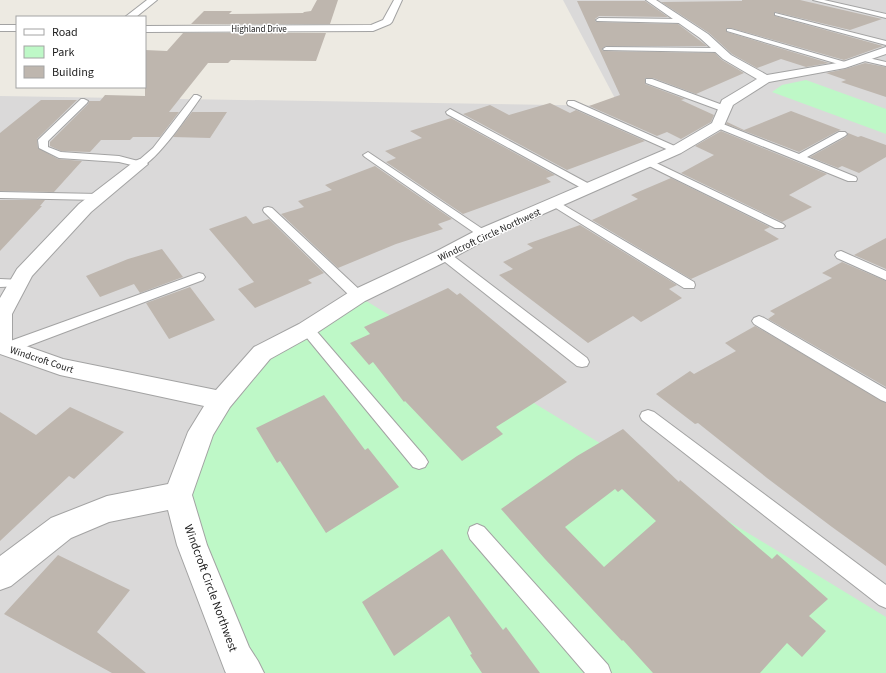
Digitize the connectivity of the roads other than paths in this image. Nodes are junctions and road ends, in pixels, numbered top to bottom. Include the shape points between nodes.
1 (153, 0) edge
2 (398, 0) edge
3 (650, 0) edge
4 (816, 0) edge
5 (777, 14) dead end
6 (131, 16) edge
7 (886, 16) edge
8 (599, 20) dead end
9 (680, 21) junction
10 (0, 28) edge
11 (16, 28) edge
12 (146, 29) edge
13 (729, 30) dead end
14 (886, 42) edge
15 (606, 49) dead end
16 (718, 50) junction
17 (886, 50) edge
18 (856, 61) junction
19 (886, 64) edge
20 (765, 79) junction
21 (649, 81) dead end
22 (197, 96) dead end
23 (84, 101) dead end
24 (571, 103) dead end
25 (450, 112) dead end
26 (721, 117) junction
27 (842, 134) dead end
28 (676, 150) junction
29 (368, 155) dead end
30 (799, 158) junction
31 (648, 162) junction
32 (140, 164) junction
33 (852, 179) dead end
34 (589, 188) junction
35 (0, 195) edge
36 (99, 197) junction
37 (556, 203) junction
38 (268, 210) dead end
39 (779, 226) dead end
40 (483, 234) junction
41 (444, 255) junction
42 (841, 255) dead end
43 (886, 276) edge
44 (199, 277) dead end
45 (9, 283) edge
46 (689, 284) dead end
47 (358, 296) junction
48 (759, 321) dead end
49 (306, 329) junction
50 (7, 348) junction
51 (582, 362) dead end
52 (886, 396) edge
53 (221, 400) junction
54 (648, 416) dead end
55 (419, 462) dead end
56 (178, 495) junction
57 (477, 533) dead end
58 (0, 575) edge
59 (886, 598) edge
60 (237, 668) edge
61 (600, 673) edge

1 - 6 street
2 - 12 street, Highland Drive via 387,22 373,28
3 - 9 street
4 - 7 lane
5 - 14 lane
8 - 9 lane
9 - 16 street via 704,36
10 - 11 street
13 - 18 lane
15 - 16 lane
16 - 20 street
17 - 18 street, Windcroft Circle Northwest
18 - 19 lane
18 - 20 street, Windcroft Circle Northwest
20 - 26 street, Windcroft Circle Northwest via 727,103
21 - 26 lane
22 - 32 lane via 156,150
23 - 32 lane via 43,140 44,148 59,155 119,158
24 - 28 lane
25 - 34 lane
26 - 28 street, Windcroft Circle Northwest
26 - 30 lane
27 - 30 lane
28 - 31 street, Windcroft Circle Northwest
29 - 40 lane
30 - 33 lane
31 - 34 street, Windcroft Circle Northwest
31 - 39 lane
32 - 36 street, Windcroft Court
34 - 37 street, Windcroft Circle Northwest
35 - 36 lane
36 - 45 street, Windcroft Court via 74,219 24,274
37 - 40 street, Windcroft Circle Northwest
37 - 46 lane
38 - 47 lane
40 - 41 street, Windcroft Circle Northwest
41 - 47 street, Windcroft Circle Northwest
41 - 51 lane
42 - 43 lane
44 - 50 lane
45 - 50 street, Windcroft Court via 2,314 1,344
47 - 49 street, Windcroft Circle Northwest
48 - 52 lane
49 - 53 street, Windcroft Circle Northwest via 262,353
49 - 55 lane
50 - 53 street, Windcroft Court via 60,367
53 - 56 street, Windcroft Circle Northwest via 201,432
54 - 59 lane
56 - 58 street via 107,509 61,528
56 - 60 street, Windcroft Circle Northwest via 192,545
57 - 61 lane

